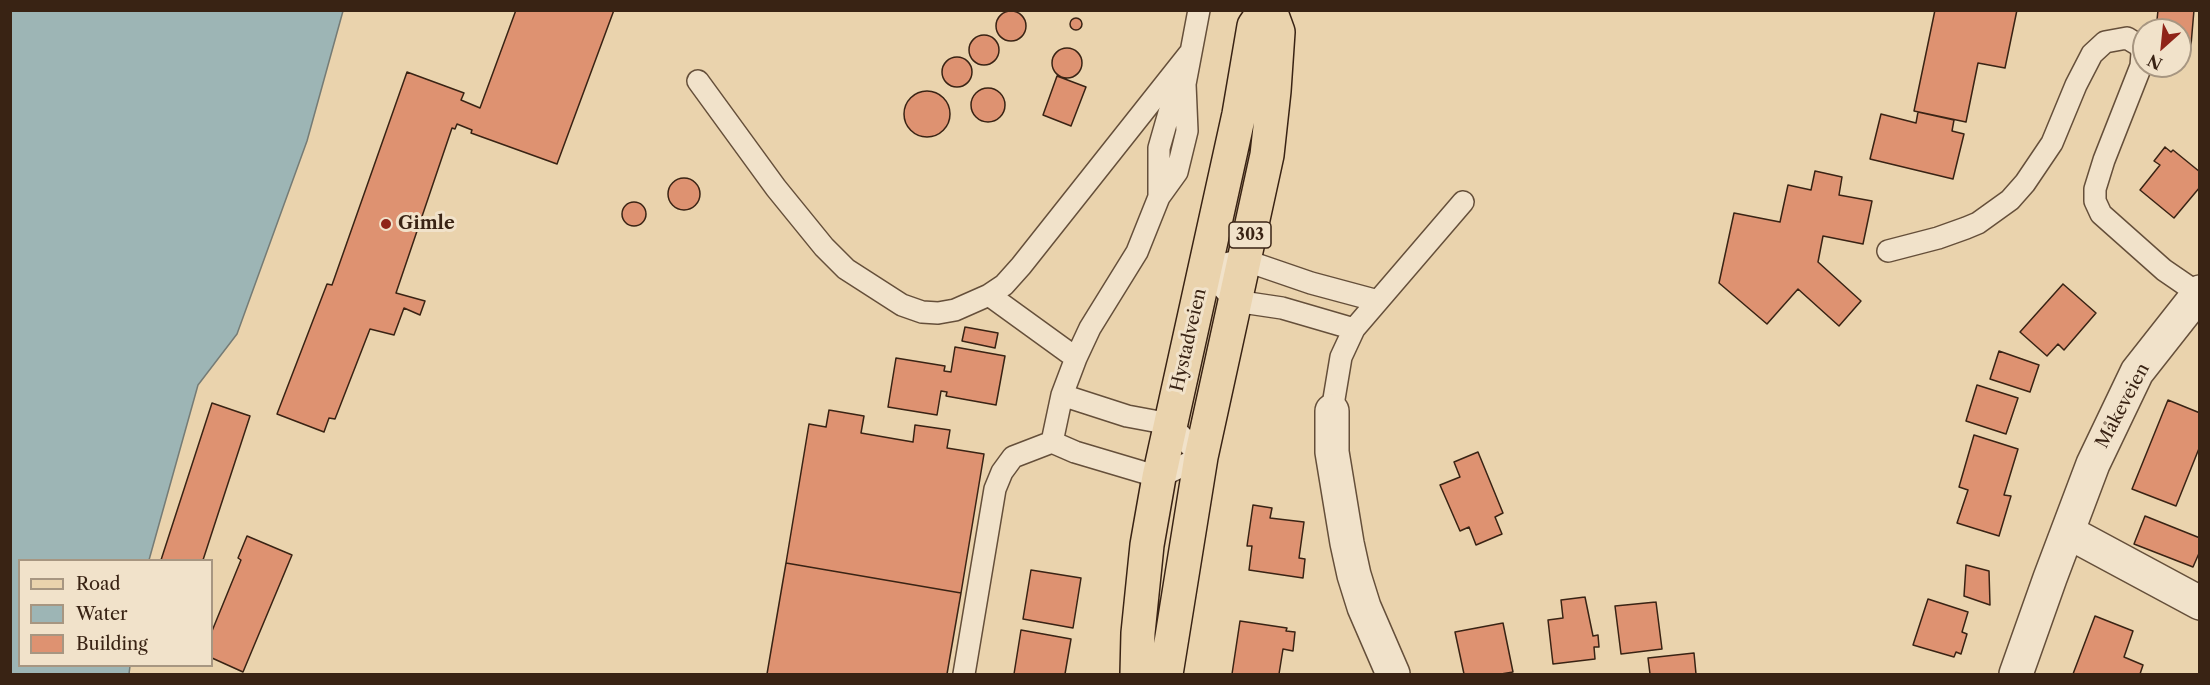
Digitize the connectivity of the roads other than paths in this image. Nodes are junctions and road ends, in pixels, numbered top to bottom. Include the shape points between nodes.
1 (1199, 10) edge
2 (1268, 10) edge
3 (1191, 51) junction
4 (698, 81) dead end
5 (1463, 202) dead end
6 (1888, 251) dead end
7 (1244, 260) junction
8 (1205, 268) junction
9 (2199, 293) edge
10 (989, 296) junction
11 (1235, 301) junction
12 (1378, 301) junction
13 (1354, 329) junction
14 (1076, 358) junction
15 (1062, 395) junction
16 (1332, 411) joint
17 (1170, 424) junction
18 (1052, 442) junction
19 (1201, 458) junction
20 (1160, 477) junction
21 (2068, 532) junction
22 (2199, 603) edge
23 (964, 675) edge
24 (1137, 675) edge
25 (1166, 675) edge
26 (1393, 675) edge
27 (2016, 675) edge

1 - 3 lane
2 - 7 main road, Hystadveien / 303 via 1278,32 1274,91 1267,155
2 - 8 main road, Hystadveien / 303 via 1254,26
3 - 10 lane via 1021,266
3 - 14 lane via 1185,84 1187,131 1177,172 1159,197 1137,252 1090,327
4 - 10 lane via 776,188 846,269 902,305 922,312 955,310
5 - 12 lane
6 - 9 lane via 1978,223 2010,200 2052,142 2092,54 2105,42 2127,38 2140,45 2141,66 2104,160 2095,189 2096,201 2101,214 2164,270
7 - 8 lane
7 - 11 main road, Hystadveien / 303
7 - 12 lane
8 - 11 lane
8 - 17 main road, Hystadveien / 303
9 - 21 street, Måkeveien via 2137,372 2093,464
10 - 14 lane
11 - 13 lane via 1282,308
11 - 19 main road, Hystadveien / 303
12 - 13 lane
13 - 16 lane via 1341,357
14 - 15 lane
15 - 17 lane via 1127,416
15 - 18 lane
16 - 26 street via 1332,452 1349,554 1364,607
17 - 19 lane
17 - 20 main road, Hystadveien / 303
18 - 20 lane
18 - 23 lane via 1013,457 995,489
19 - 20 lane
19 - 25 main road, Hystadveien / 303
20 - 24 main road, Hystadveien / 303 via 1147,546
21 - 22 street
21 - 27 street, Måkeveien

